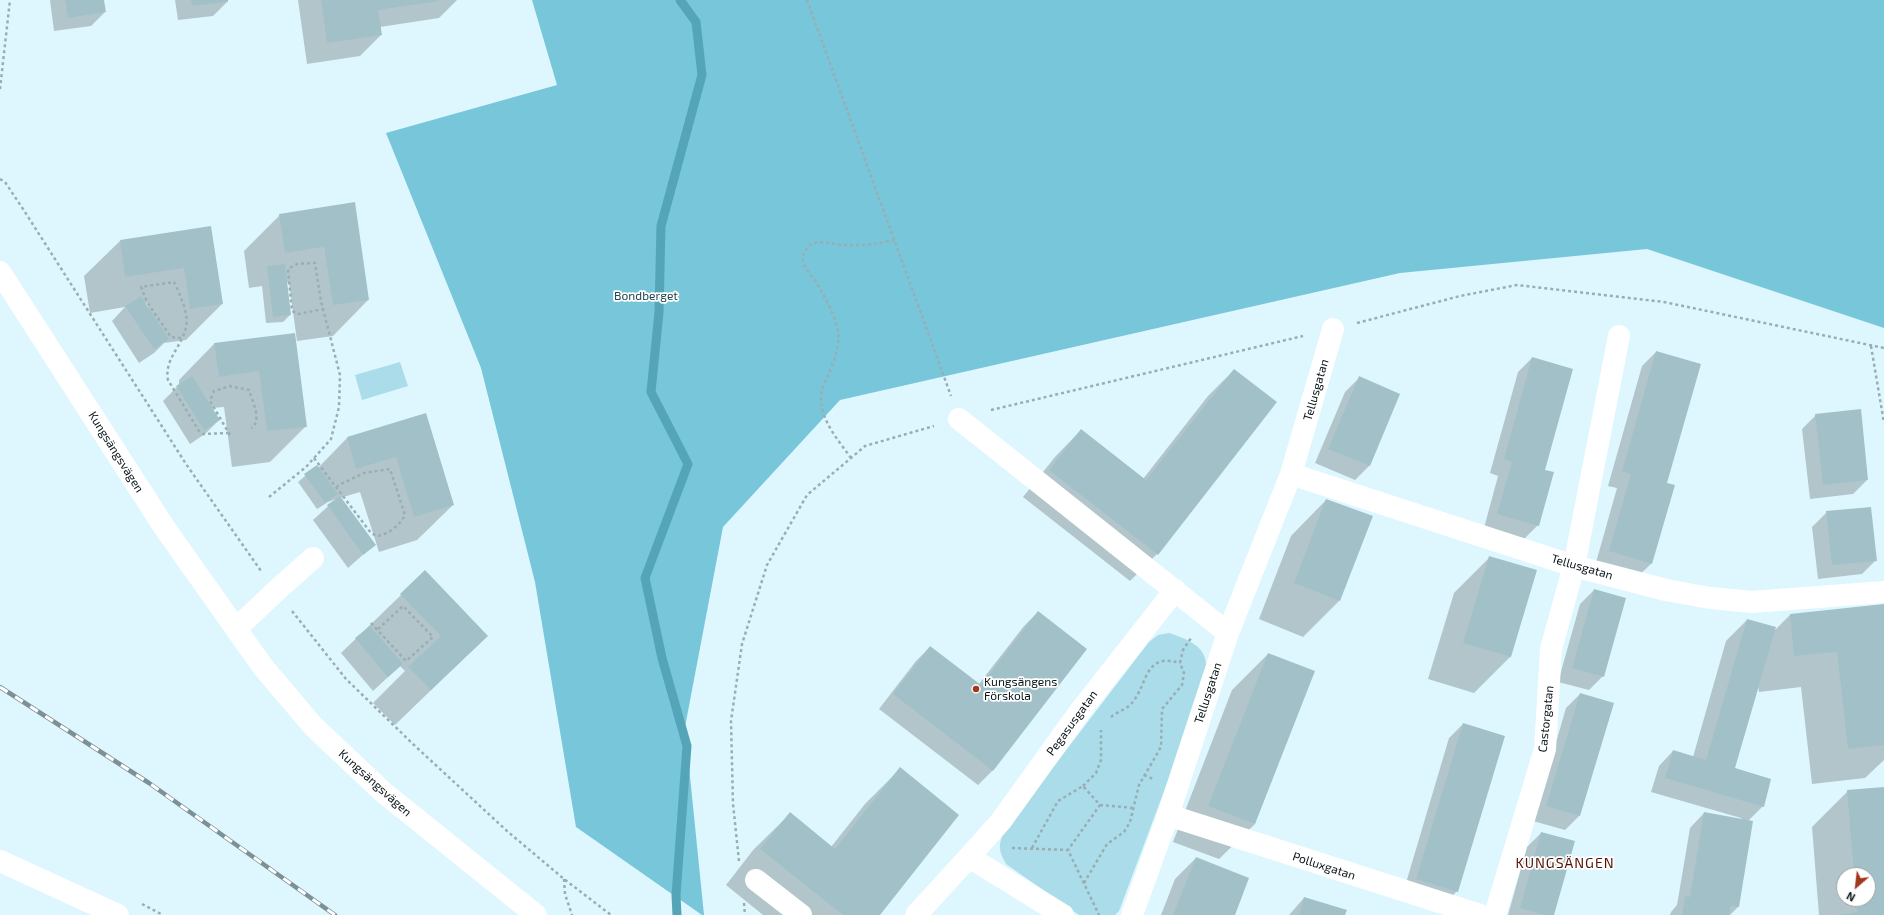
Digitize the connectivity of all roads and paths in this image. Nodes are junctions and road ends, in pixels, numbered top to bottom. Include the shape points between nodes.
1 (10, 0) edge
2 (807, 0) edge
3 (0, 89) edge
4 (894, 240) junction
5 (0, 272) edge
6 (323, 309) junction
7 (1334, 329) junction
8 (1619, 336) dead end
9 (182, 338) junction
10 (1871, 346) junction
11 (1884, 348) edge
12 (959, 419) junction
13 (1884, 423) edge
14 (251, 428) dead end
15 (314, 458) junction
16 (851, 458) junction
17 (1291, 474) junction
18 (337, 486) junction
19 (270, 497) dead end
20 (313, 558) dead end
21 (1574, 566) junction
22 (1175, 590) junction
23 (1884, 592) edge
24 (1205, 614) junction
25 (371, 623) dead end
26 (236, 630) junction
27 (377, 630) junction
28 (1228, 633) junction
29 (1180, 663) junction
30 (1108, 719) dead end
31 (1102, 728) dead end
32 (1083, 786) junction
33 (1100, 805) junction
34 (1134, 808) junction
35 (1168, 815) junction
36 (1032, 848) junction
37 (1068, 850) junction
38 (969, 857) junction
39 (0, 861) edge
40 (740, 863) dead end
41 (564, 879) dead end
42 (756, 880) dead end
43 (1084, 883) junction
44 (743, 900) dead end
45 (118, 915) edge
46 (536, 915) edge
47 (572, 915) edge
48 (745, 915) edge
49 (801, 915) edge
50 (916, 915) edge
51 (1063, 915) edge
52 (1099, 915) edge
53 (1132, 915) edge
54 (1480, 915) edge
55 (1495, 915) edge

1 - 3 path
2 - 4 path
4 - 12 path
4 - 16 path via 843,245 823,241 812,242 805,250 803,260 819,286 838,331 838,350 823,385 822,412
5 - 26 street, Kungsängsvägen via 164,527
6 - 6 path via 315,263 296,264 288,269 292,311 298,314
6 - 15 path via 340,375 339,407 331,439
7 - 10 path via 1460,296 1517,285 1664,302
7 - 12 path
7 - 17 street, Tellusgatan
8 - 21 street, Castorgatan
9 - 9 path via 186,327 183,303 174,282 141,287 147,302 171,337
9 - 14 path via 172,354 166,371 168,380 199,431 203,434 229,434 210,401 214,391 230,386 249,390 257,418
10 - 11 path
10 - 13 path
12 - 16 path via 865,446
12 - 22 street
15 - 18 path
15 - 19 path
16 - 40 path via 807,495 767,565 742,644 731,721 733,804
17 - 21 street, Tellusgatan
17 - 28 street, Tellusgatan
18 - 18 path via 371,533 377,536 400,524 405,515 390,469 364,474
20 - 26 street
21 - 23 street, Tellusgatan via 1666,590 1736,601 1768,602
21 - 55 street, Castorgatan via 1551,649 1545,749
22 - 24 street
22 - 38 street, Pegasusgatan via 1081,710 1001,821
24 - 28 street
24 - 29 path via 1183,650
25 - 27 path
26 - 46 street, Kungsängsvägen via 263,667 313,726 382,792
27 - 27 path via 406,661 433,637 403,606
28 - 35 street, Tellusgatan
29 - 30 path via 1163,661 1151,667 1146,672 1138,694 1130,704
29 - 34 path via 1184,673 1182,685 1162,709 1161,747 1139,785
31 - 32 path via 1099,732 1101,760 1096,773
32 - 33 path
32 - 36 path via 1058,801
33 - 34 path
33 - 37 path
34 - 43 path via 1124,832 1107,844
35 - 53 street, Tellusgatan
35 - 54 street, Polluxgatan
36 - 37 path
36 - 38 path via 1013,848
37 - 43 path
38 - 50 street, Pegasusgatan
38 - 51 street
39 - 45 street
41 - 47 path via 565,894
42 - 49 street
43 - 52 path
44 - 48 path

